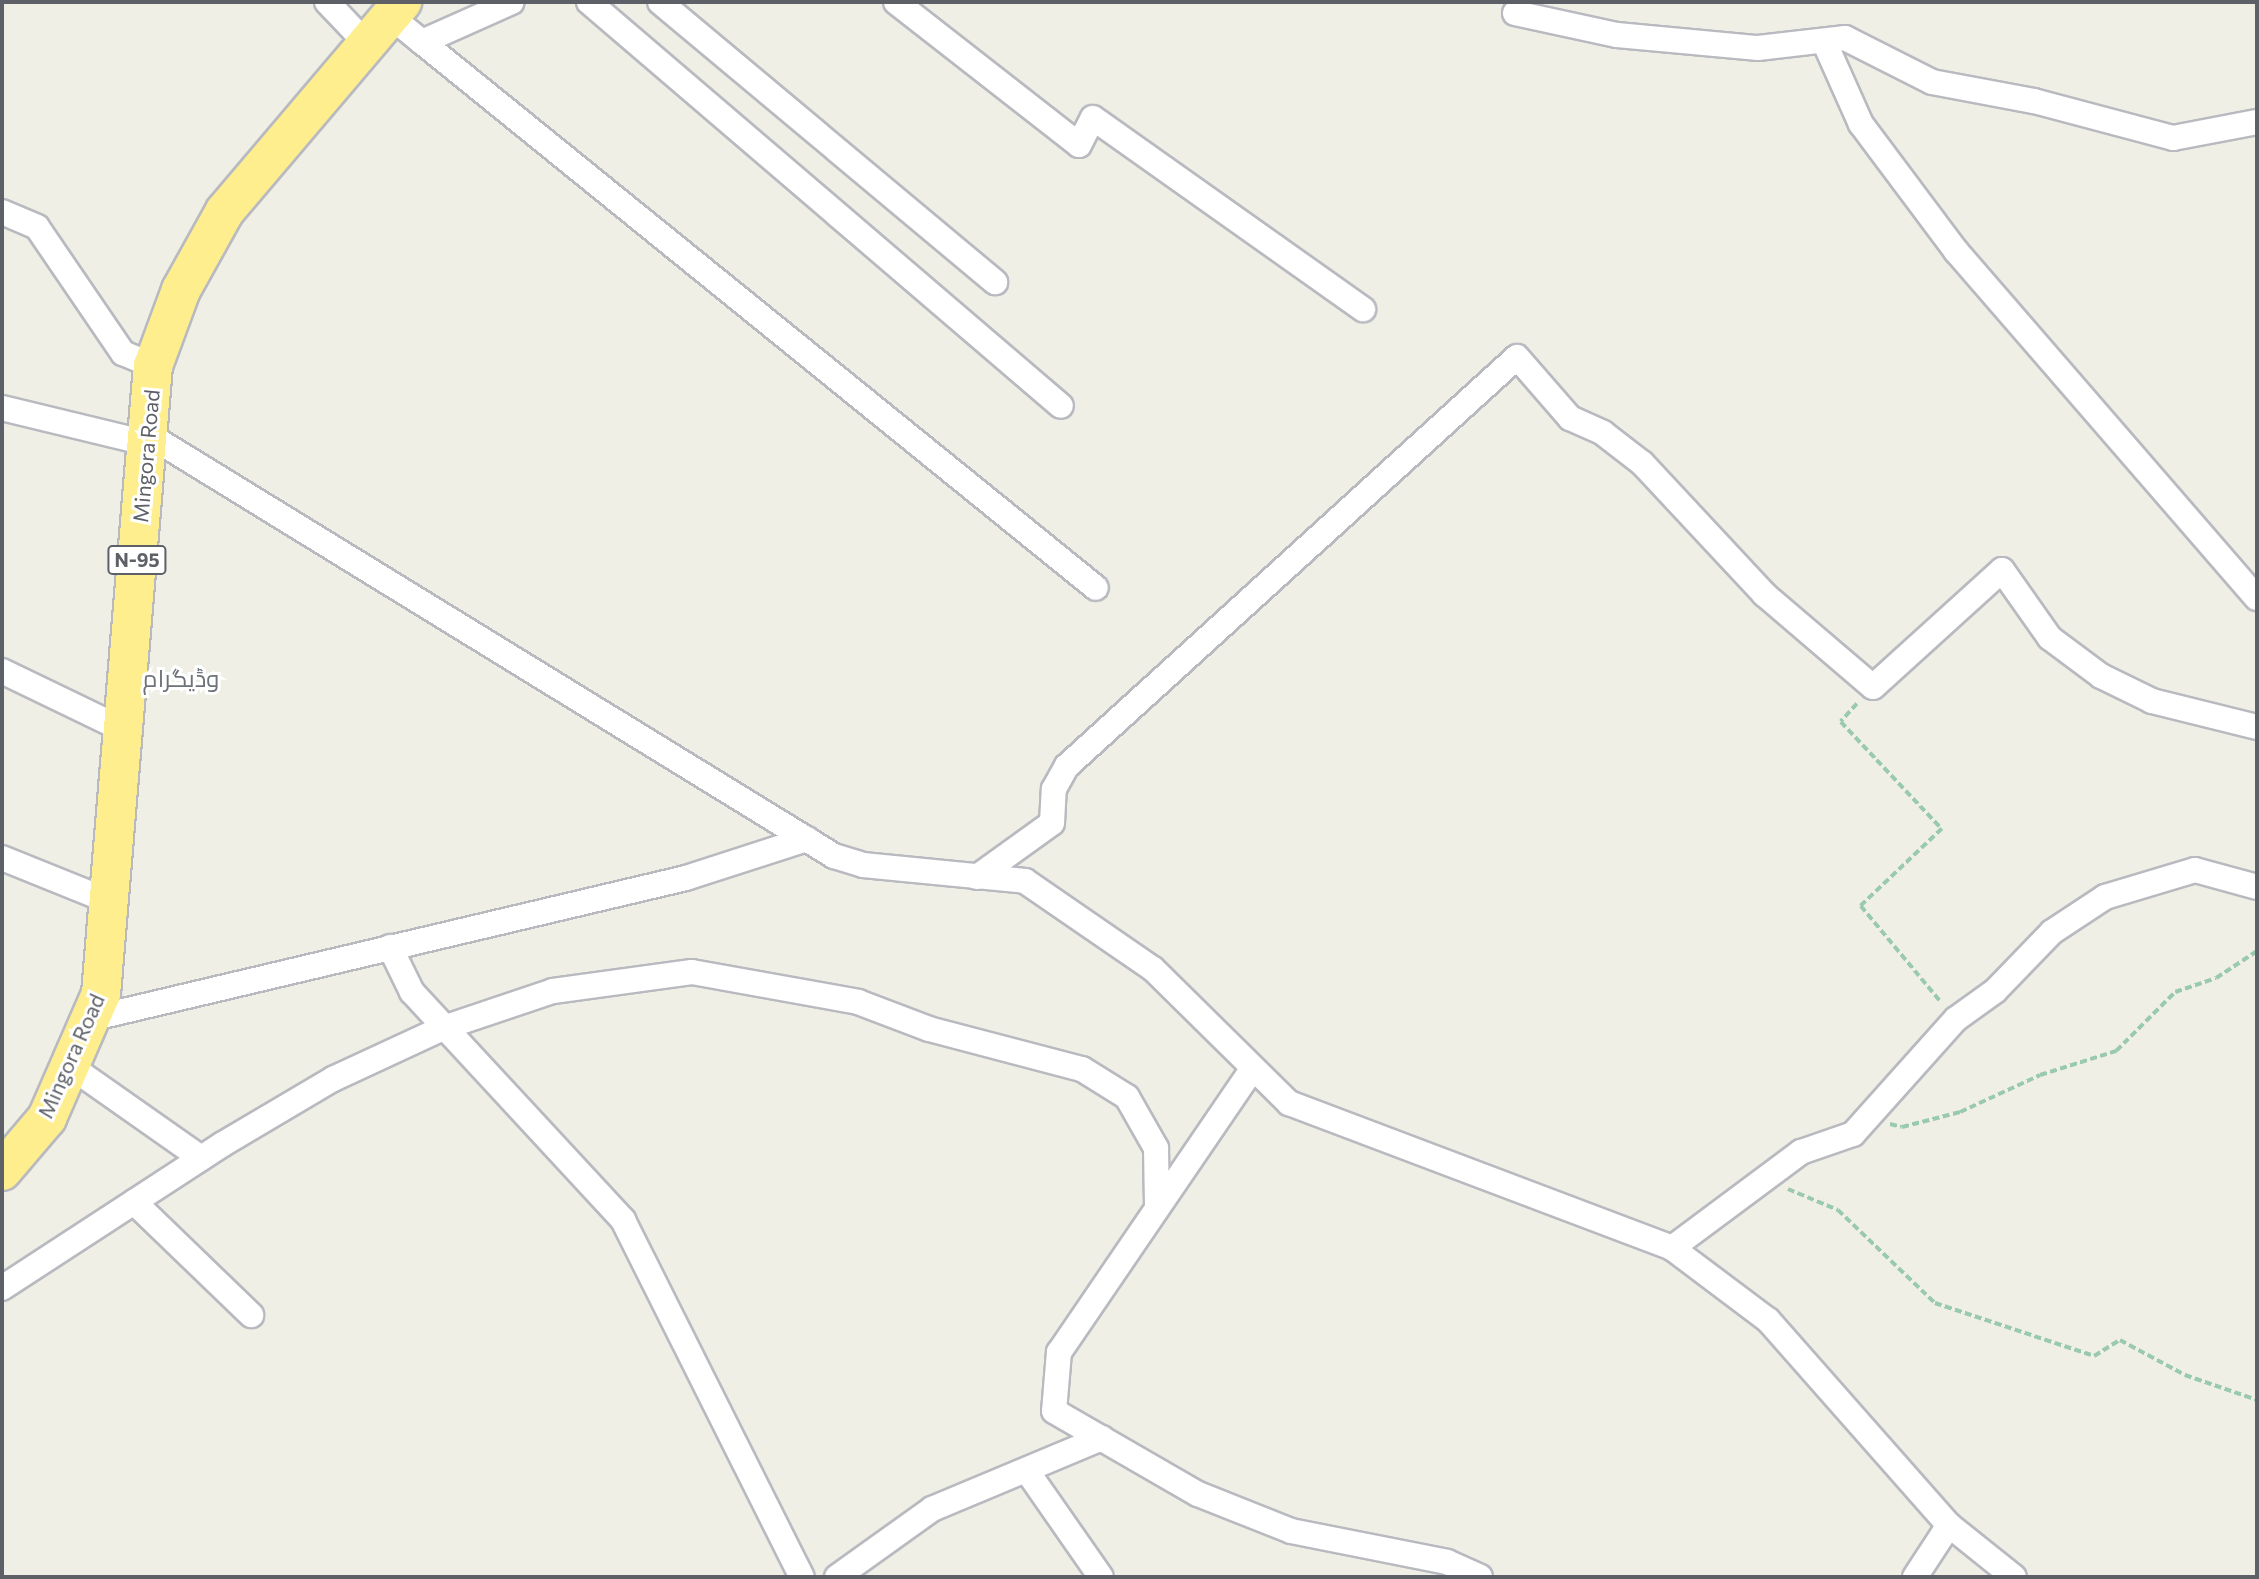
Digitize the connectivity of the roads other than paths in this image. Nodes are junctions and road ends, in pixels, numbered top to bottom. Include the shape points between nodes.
1 (327, 2) edge
2 (512, 2) edge
3 (589, 2) edge
4 (660, 2) edge
5 (896, 2) edge
6 (1515, 13) dead end
7 (1572, 13) edge
8 (386, 20) edge
9 (1824, 41) junction
10 (422, 42) junction
11 (2257, 122) edge
12 (2, 212) edge
13 (995, 282) dead end
14 (1363, 309) dead end
15 (153, 366) junction
16 (1060, 406) dead end
17 (2, 408) edge
18 (151, 440) junction
19 (1096, 588) dead end
20 (2257, 598) edge
21 (2, 671) edge
22 (2257, 727) edge
23 (124, 730) junction
24 (807, 839) junction
25 (2, 858) edge
26 (977, 877) junction
27 (2257, 887) edge
28 (111, 902) junction
29 (390, 947) junction
30 (90, 1019) junction
31 (443, 1028) junction
32 (70, 1066) junction
33 (1251, 1071) junction
34 (201, 1158) junction
35 (2, 1171) edge
36 (134, 1202) junction
37 (1157, 1204) junction
38 (1672, 1248) junction
39 (2, 1288) edge
40 (251, 1315) dead end
41 (1102, 1438) junction
42 (1027, 1471) junction
43 (1949, 1525) junction
44 (802, 1577) edge
45 (837, 1577) edge
46 (1101, 1577) edge
47 (1480, 1577) edge
48 (1915, 1577) edge
49 (2014, 1577) edge

1 - 8 street
2 - 10 street
3 - 16 street
4 - 13 street
5 - 14 street via 1079,145 1093,118
6 - 7 street
7 - 9 street via 1758,48
8 - 10 street
8 - 15 highway, Mingora Road / N-95 via 225,211 181,290
9 - 11 street via 1845,38 1932,82 2034,101 2173,138
9 - 20 street via 1861,124 1956,251
10 - 19 street
12 - 15 street via 37,227 123,353
15 - 18 highway, Mingora Road / N-95
17 - 18 street
18 - 23 highway, Mingora Road / N-95
18 - 24 street
21 - 23 street
22 - 26 street via 2152,701 2101,676 2050,638 2002,570 1873,687 1764,594 1642,463 1603,433 1570,418 1517,357 1067,766 1054,789 1052,823
23 - 28 highway, Mingora Road / N-95
24 - 26 street via 863,865
24 - 29 street via 686,878
25 - 28 street
26 - 33 street via 1025,881 1153,969
27 - 38 street via 2195,870 2105,897 2052,932 1995,991 1956,1019 1853,1134 1801,1153
28 - 30 highway, Mingora Road / N-95 via 101,994
29 - 30 street
29 - 31 street via 412,992
30 - 32 highway, Mingora Road / N-95
31 - 34 street via 333,1079
31 - 37 street via 554,991 692,972 858,1002 929,1029 1082,1069 1127,1097 1157,1148
31 - 44 street via 623,1220
32 - 34 street
32 - 35 highway, Mingora Road / N-95 via 47,1118
33 - 37 street
33 - 38 street via 1289,1103
34 - 36 street
36 - 39 street
36 - 40 street
37 - 41 street via 1059,1352 1054,1411
38 - 43 street via 1768,1320
41 - 42 street
41 - 47 street via 1198,1494 1291,1531 1447,1562
42 - 45 street via 932,1509
42 - 46 street
43 - 48 street
43 - 49 street

